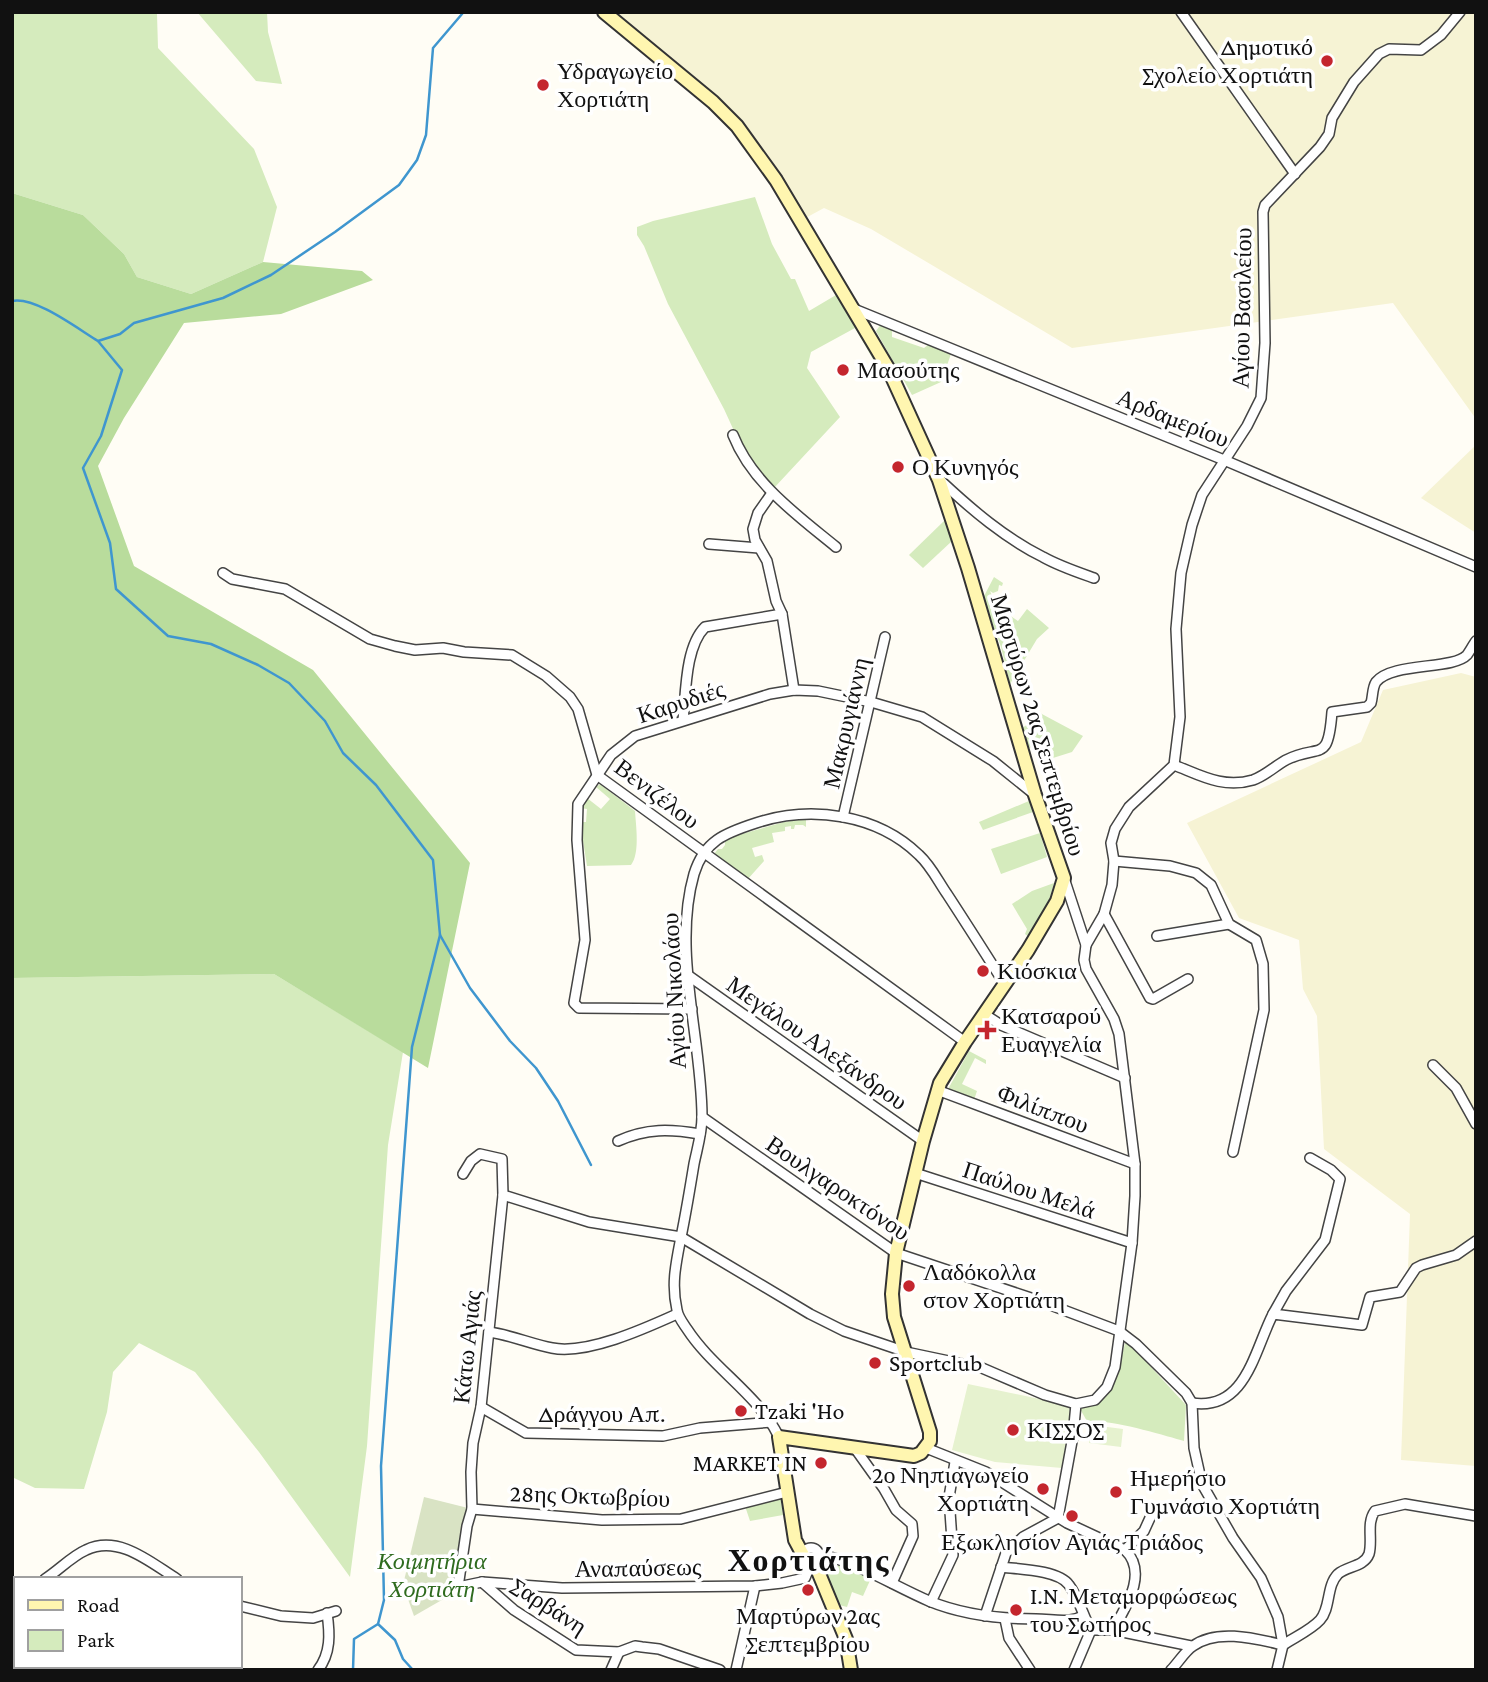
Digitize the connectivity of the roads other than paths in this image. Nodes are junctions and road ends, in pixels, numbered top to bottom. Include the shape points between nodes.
1 (604, 12) edge
2 (1181, 12) edge
3 (1460, 12) edge
4 (1295, 174) junction
5 (855, 309) junction
6 (733, 435) dead end
7 (1224, 460) junction
8 (939, 480) junction
9 (772, 493) junction
10 (709, 544) dead end
11 (836, 547) dead end
12 (760, 548) junction
13 (1476, 567) edge
14 (223, 573) dead end
15 (1094, 578) dead end
16 (782, 614) junction
17 (885, 637) dead end
18 (1476, 641) edge
19 (794, 690) junction
20 (871, 702) junction
21 (683, 720) junction
22 (1174, 765) junction
23 (597, 775) junction
24 (1035, 795) junction
25 (844, 817) junction
26 (703, 852) junction
27 (1114, 861) junction
28 (1064, 878) junction
29 (1104, 914) junction
30 (1229, 924) junction
31 (1157, 936) dead end
32 (1086, 945) junction
33 (689, 976) junction
34 (1188, 979) dead end
35 (1004, 983) junction
36 (692, 1009) junction
37 (984, 1014) junction
38 (965, 1042) junction
39 (1433, 1065) dead end
40 (1125, 1078) junction
41 (937, 1090) junction
42 (702, 1117) junction
43 (1476, 1124) edge
44 (700, 1134) junction
45 (618, 1141) dead end
46 (923, 1141) junction
47 (1233, 1152) dead end
48 (1310, 1158) dead end
49 (1135, 1164) junction
50 (915, 1173) junction
51 (463, 1174) dead end
52 (503, 1195) junction
53 (681, 1237) junction
54 (1476, 1241) edge
55 (1132, 1243) junction
56 (896, 1254) junction
57 (677, 1314) junction
58 (1273, 1314) junction
59 (1119, 1331) junction
60 (489, 1332) junction
61 (906, 1352) junction
62 (1192, 1403) junction
63 (1076, 1404) junction
64 (481, 1407) junction
65 (772, 1422) junction
66 (779, 1437) junction
67 (854, 1447) junction
68 (926, 1448) junction
69 (955, 1462) junction
70 (787, 1492) junction
71 (1155, 1507) dead end
72 (472, 1509) junction
73 (1476, 1516) edge
74 (1058, 1518) junction
75 (1125, 1550) junction
76 (811, 1559) junction
77 (1001, 1567) junction
78 (48, 1577) edge
79 (174, 1577) edge
80 (482, 1582) junction
81 (892, 1583) junction
82 (755, 1586) junction
83 (458, 1587) joint
84 (931, 1602) junction
85 (242, 1606) edge
86 (985, 1616) junction
87 (1083, 1616) junction
88 (1005, 1619) junction
89 (1091, 1630) junction
90 (1113, 1630) junction
91 (1283, 1645) junction
92 (1191, 1646) junction
93 (618, 1652) junction
94 (612, 1669) edge
95 (318, 1670) edge
96 (720, 1670) edge
97 (736, 1670) edge
98 (851, 1670) edge
99 (1030, 1670) edge
100 (1073, 1670) edge
101 (1171, 1670) edge
102 (1277, 1670) edge

1 - 5 street, Μαρτύρων 2ας Σεπτεμβρίου via 737,126 776,180
2 - 4 street
3 - 4 street, Αγίου Βασιλείου via 1421,50 1389,49 1379,54 1354,82 1321,147
4 - 7 street, Αγίου Βασιλείου via 1263,212 1261,398
5 - 7 street, Αρδαμερίου
5 - 8 street, Μαρτύρων 2ας Σεπτεμβρίου via 901,392
6 - 9 street via 740,455
7 - 13 street, Αρδαμερίου
7 - 22 street, Αγίου Βασιλείου via 1202,495 1181,573 1176,629 1180,717
8 - 15 street via 1022,546
8 - 24 street, Μαρτύρων 2ας Σεπτεμβρίου
9 - 11 street
9 - 12 street via 753,529
10 - 12 street
12 - 16 street
14 - 23 street, Βενιζέλου via 232,579 285,589 370,639 415,650 512,655 570,696
16 - 19 street
16 - 21 street via 705,627 699,632 693,645
17 - 20 street, Μακρυγιάννη
18 - 22 street via 1459,660 1418,666 1378,679 1367,707 1332,712 1330,735 1320,751 1287,760 1253,780 1219,783
19 - 20 street, Καρυδιές
19 - 21 street, Καρυδιές
20 - 24 street, Καρυδιές via 922,717 983,754
20 - 25 street, Μακρυγιάννη
21 - 23 street, Καρυδιές via 635,736 611,755
22 - 27 street via 1129,807 1115,829 1111,843
23 - 26 street, Βενιζέλου
23 - 36 street, Καρυδιές via 578,804 585,940 574,1003 579,1008
24 - 28 street, Μαρτύρων 2ας Σεπτεμβρίου
25 - 26 street via 803,814 760,822 719,838
25 - 35 street via 884,830 920,855
26 - 33 street, Αγίου Νικολάου via 688,902
26 - 38 street, Βενιζέλου
27 - 29 street
27 - 30 street via 1196,873 1211,884
28 - 32 street
28 - 35 street, Μαρτύρων 2ας Σεπτεμβρίου via 1057,901
29 - 32 street
29 - 34 street via 1150,998
30 - 31 street
30 - 47 street via 1256,940 1263,964 1264,998
32 - 40 street via 1086,968 1119,1034
33 - 36 street, Αγίου Νικολάου
33 - 46 street, Μεγάλου Αλεξάνδρου
35 - 37 street, Μαρτύρων 2ας Σεπτεμβρίου
36 - 42 street, Αγίου Νικολάου
37 - 38 street, Μαρτύρων 2ας Σεπτεμβρίου
37 - 40 street
38 - 41 street, Μαρτύρων 2ας Σεπτεμβρίου
39 - 43 street via 1456,1088
40 - 49 street
41 - 46 street, Μαρτύρων 2ας Σεπτεμβρίου
41 - 49 street, Φιλίππου
42 - 44 street, Αγίου Νικολάου
42 - 56 street, Βουλγαροκτόνου
44 - 45 street via 671,1129
44 - 53 street, Αγίου Νικολάου
46 - 50 street, Μαρτύρων 2ας Σεπτεμβρίου
48 - 58 street via 1340,1180 1325,1240
49 - 55 street
50 - 55 street, Παύλου Μελά
50 - 56 street, Μαρτύρων 2ας Σεπτεμβρίου
51 - 52 street, Κάτω Αγιάς via 480,1154 502,1159
52 - 53 street via 575,1219
52 - 60 street, Κάτω Αγιάς
53 - 57 street, Αγίου Νικολάου via 673,1284
53 - 61 street via 819,1319
54 - 58 street via 1456,1255 1416,1268 1401,1292 1370,1297 1362,1325
55 - 59 street
56 - 59 street, Βουλγαροκτόνου
56 - 61 street, Μαρτύρων 2ας Σεπτεμβρίου via 894,1317
57 - 60 street via 625,1336 574,1349 554,1349
57 - 65 street, Αγίου Νικολάου via 712,1361
58 - 62 street via 1237,1389 1211,1405
59 - 62 street, Βουλγαροκτόνου
59 - 63 street via 1115,1367 1107,1387 1095,1400
60 - 64 street, Κάτω Αγιάς
61 - 63 street via 982,1368
61 - 68 street, Μαρτύρων 2ας Σεπτεμβρίου via 930,1432
62 - 91 street via 1202,1485 1261,1578
63 - 74 street
64 - 65 street, Δράγγου Απ. via 526,1433 663,1436
64 - 72 street, Κάτω Αγιάς via 472,1452
65 - 66 street, Αγίου Νικολάου
66 - 67 street
66 - 70 street
67 - 68 street via 914,1456
67 - 81 street via 896,1510 912,1524 913,1536
68 - 69 street
69 - 74 street via 986,1472
69 - 84 street via 949,1497 953,1555
70 - 72 street, 28ης Οκτωβρίου via 681,1519 601,1520
70 - 76 street via 795,1540
71 - 75 street via 1144,1531
72 - 83 street, Κάτω Αγιάς
73 - 91 street via 1405,1504 1374,1511 1367,1558 1339,1573 1321,1620
74 - 75 street
74 - 77 street via 1023,1537 1006,1553
75 - 90 street via 1133,1561 1134,1589
76 - 81 street via 842,1559
76 - 82 street, Αναπαύσεως via 805,1578
76 - 98 street via 846,1639
77 - 86 street
77 - 87 street via 1040,1572 1069,1583
78 - 79 street via 83,1551 108,1545 131,1550
80 - 82 street, Αναπαύσεως via 562,1588
80 - 83 street, Αναπαύσεως
80 - 93 street, Σαρβάνη via 572,1649
81 - 84 street
82 - 97 street
84 - 86 street
85 - 95 street via 296,1617 331,1612 328,1645
86 - 88 street
87 - 88 street via 1073,1621
87 - 89 street
88 - 99 street via 1009,1639
89 - 90 street
89 - 100 street
90 - 92 street
91 - 92 street via 1234,1637 1207,1639
91 - 102 street
92 - 101 street
93 - 94 street
93 - 96 street, Σαρβάνη via 635,1646 650,1648

